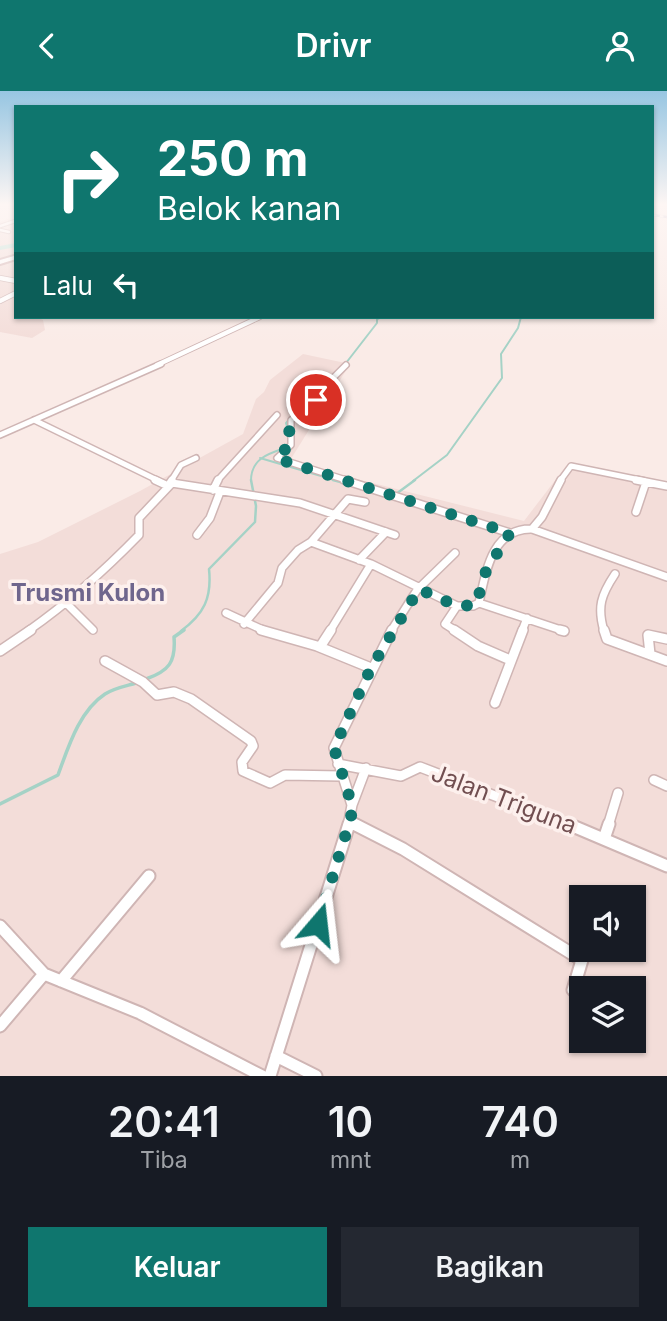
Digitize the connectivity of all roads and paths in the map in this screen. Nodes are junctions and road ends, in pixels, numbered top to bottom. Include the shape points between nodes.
1 (256, 319) edge
2 (346, 365) dead end
3 (277, 415) dead end
4 (34, 420) junction
5 (2, 433) edge
6 (196, 458) dead end
7 (646, 482) junction
8 (168, 486) junction
9 (667, 486) edge
10 (217, 491) junction
11 (365, 502) dead end
12 (636, 512) dead end
13 (333, 514) junction
14 (532, 529) junction
15 (386, 532) junction
16 (510, 533) junction
17 (197, 535) dead end
18 (395, 535) dead end
19 (312, 542) junction
20 (456, 553) dead end
21 (359, 560) junction
22 (371, 564) junction
23 (615, 575) dead end
24 (667, 577) edge
25 (419, 589) junction
26 (66, 603) junction
27 (479, 603) junction
28 (457, 606) junction
29 (226, 613) dead end
30 (527, 618) junction
31 (244, 624) junction
32 (93, 630) dead end
33 (564, 631) dead end
34 (667, 639) edge
35 (320, 647) junction
36 (0, 651) edge
37 (650, 654) junction
38 (510, 660) junction
39 (105, 661) dead end
40 (667, 661) edge
41 (371, 668) junction
42 (495, 703) dead end
43 (338, 764) junction
44 (366, 768) junction
45 (341, 776) junction
46 (654, 780) dead end
47 (667, 786) edge
48 (618, 793) dead end
49 (352, 805) junction
50 (350, 822) junction
51 (604, 839) junction
52 (667, 866) edge
53 (149, 876) dead end
54 (0, 926) edge
55 (569, 947) edge
56 (44, 974) junction
57 (61, 981) junction
58 (0, 1026) edge
59 (276, 1056) junction
60 (262, 1076) edge
61 (270, 1076) edge
62 (316, 1076) edge

1 - 4 street
2 - 16 street via 314,404 293,419 291,445 277,458
3 - 10 street via 219,476
4 - 5 street
4 - 8 street
6 - 8 street via 181,465
7 - 9 street
7 - 12 street
7 - 14 street via 571,466 540,523
8 - 10 street
8 - 26 street via 138,519 139,535
10 - 13 street via 300,503
10 - 17 street via 210,517
11 - 13 street via 348,499
13 - 15 street
13 - 19 street
14 - 16 street
14 - 24 street
15 - 18 street
15 - 21 street
16 - 27 street via 486,571
19 - 21 street
19 - 31 street via 282,568 278,583
20 - 25 street
21 - 22 street
22 - 25 street
22 - 35 street
23 - 37 street via 599,600 598,616 605,636 608,641
25 - 28 street
25 - 41 street
26 - 32 street
26 - 36 street
27 - 28 street
27 - 30 street
28 - 38 street via 445,624
29 - 31 street
30 - 33 street
30 - 38 street
31 - 35 street
34 - 37 street via 648,635
35 - 41 street
37 - 40 street
38 - 42 street
39 - 45 street via 158,695 178,693 220,717 251,741 253,746 241,769 267,783 285,775
41 - 43 street via 334,748
43 - 44 street, Jalan Triguna
43 - 45 street
44 - 49 street
44 - 51 street, Jalan Triguna via 401,776 420,767
45 - 49 street
46 - 47 street
48 - 51 street
49 - 50 street
50 - 55 street
50 - 59 street
51 - 52 street, Jalan Triguna
53 - 57 street
54 - 56 street
56 - 57 street
56 - 58 street
57 - 60 street via 140,1013
59 - 61 street
59 - 62 street

